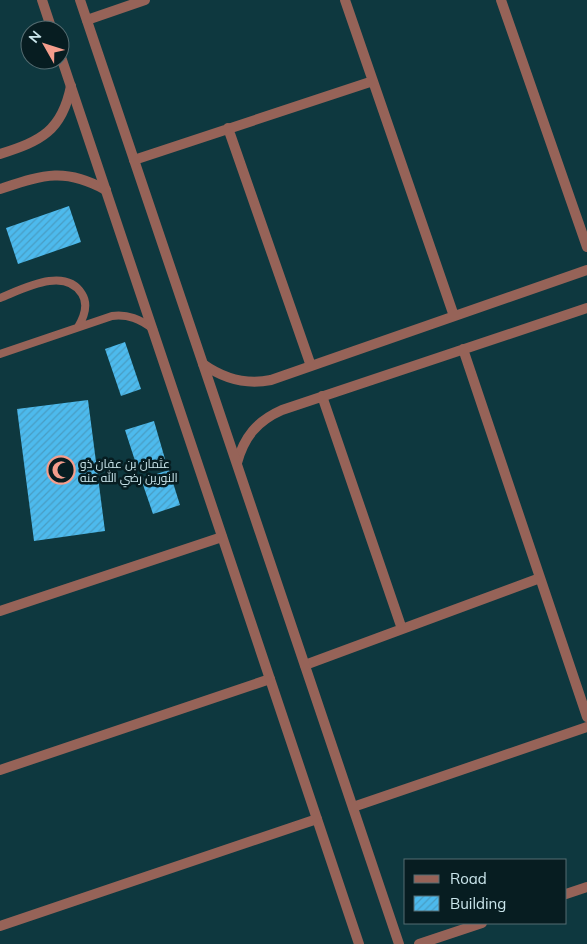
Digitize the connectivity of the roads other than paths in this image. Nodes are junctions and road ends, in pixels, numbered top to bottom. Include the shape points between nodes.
1 (42, 0) edge
2 (80, 0) edge
3 (145, 0) edge
4 (345, 0) edge
5 (501, 0) edge
6 (49, 20) edge
7 (87, 20) junction
8 (66, 70) edge
9 (372, 80) junction
10 (71, 86) junction
11 (228, 128) junction
12 (0, 154) edge
13 (134, 160) junction
14 (0, 189) edge
15 (106, 190) junction
16 (587, 247) edge
17 (587, 270) edge
18 (0, 298) edge
19 (587, 308) edge
20 (454, 316) junction
21 (78, 327) junction
22 (153, 329) junction
23 (463, 349) junction
24 (0, 354) edge
25 (203, 364) junction
26 (311, 366) junction
27 (322, 396) junction
28 (237, 463) junction
29 (222, 537) junction
30 (540, 578) junction
31 (0, 611) edge
32 (402, 629) junction
33 (305, 665) junction
34 (270, 679) junction
35 (587, 717) edge
36 (587, 727) edge
37 (0, 770) edge
38 (353, 807) junction
39 (318, 819) junction
40 (587, 887) edge
41 (567, 894) edge
42 (479, 924) edge
43 (0, 926) edge
44 (360, 944) edge
45 (399, 944) edge
46 (420, 944) edge

1 - 6 street
2 - 7 street
3 - 7 street
4 - 9 street
5 - 16 street
7 - 13 street
8 - 10 street
9 - 11 street
9 - 20 street
10 - 12 street via 64,111 48,132 25,146
10 - 15 street
11 - 13 street
11 - 26 street
13 - 25 street
14 - 15 street via 34,178 57,175 79,178
15 - 22 street
17 - 20 street
18 - 21 lane via 47,281 58,279 68,282 84,296 84,318
19 - 23 street
20 - 26 street
21 - 22 lane via 120,315 137,319
21 - 24 lane
22 - 29 street
23 - 27 street
23 - 30 street
25 - 26 street via 224,376 248,382 272,380
25 - 28 street
27 - 28 street via 282,410 261,422 245,440
27 - 32 street
28 - 33 street
29 - 31 street
29 - 34 street
30 - 32 street
30 - 35 street
32 - 33 street
33 - 38 street
34 - 37 street
34 - 39 street
36 - 38 street
38 - 45 street
39 - 43 street
39 - 44 street
40 - 41 street
42 - 46 street

